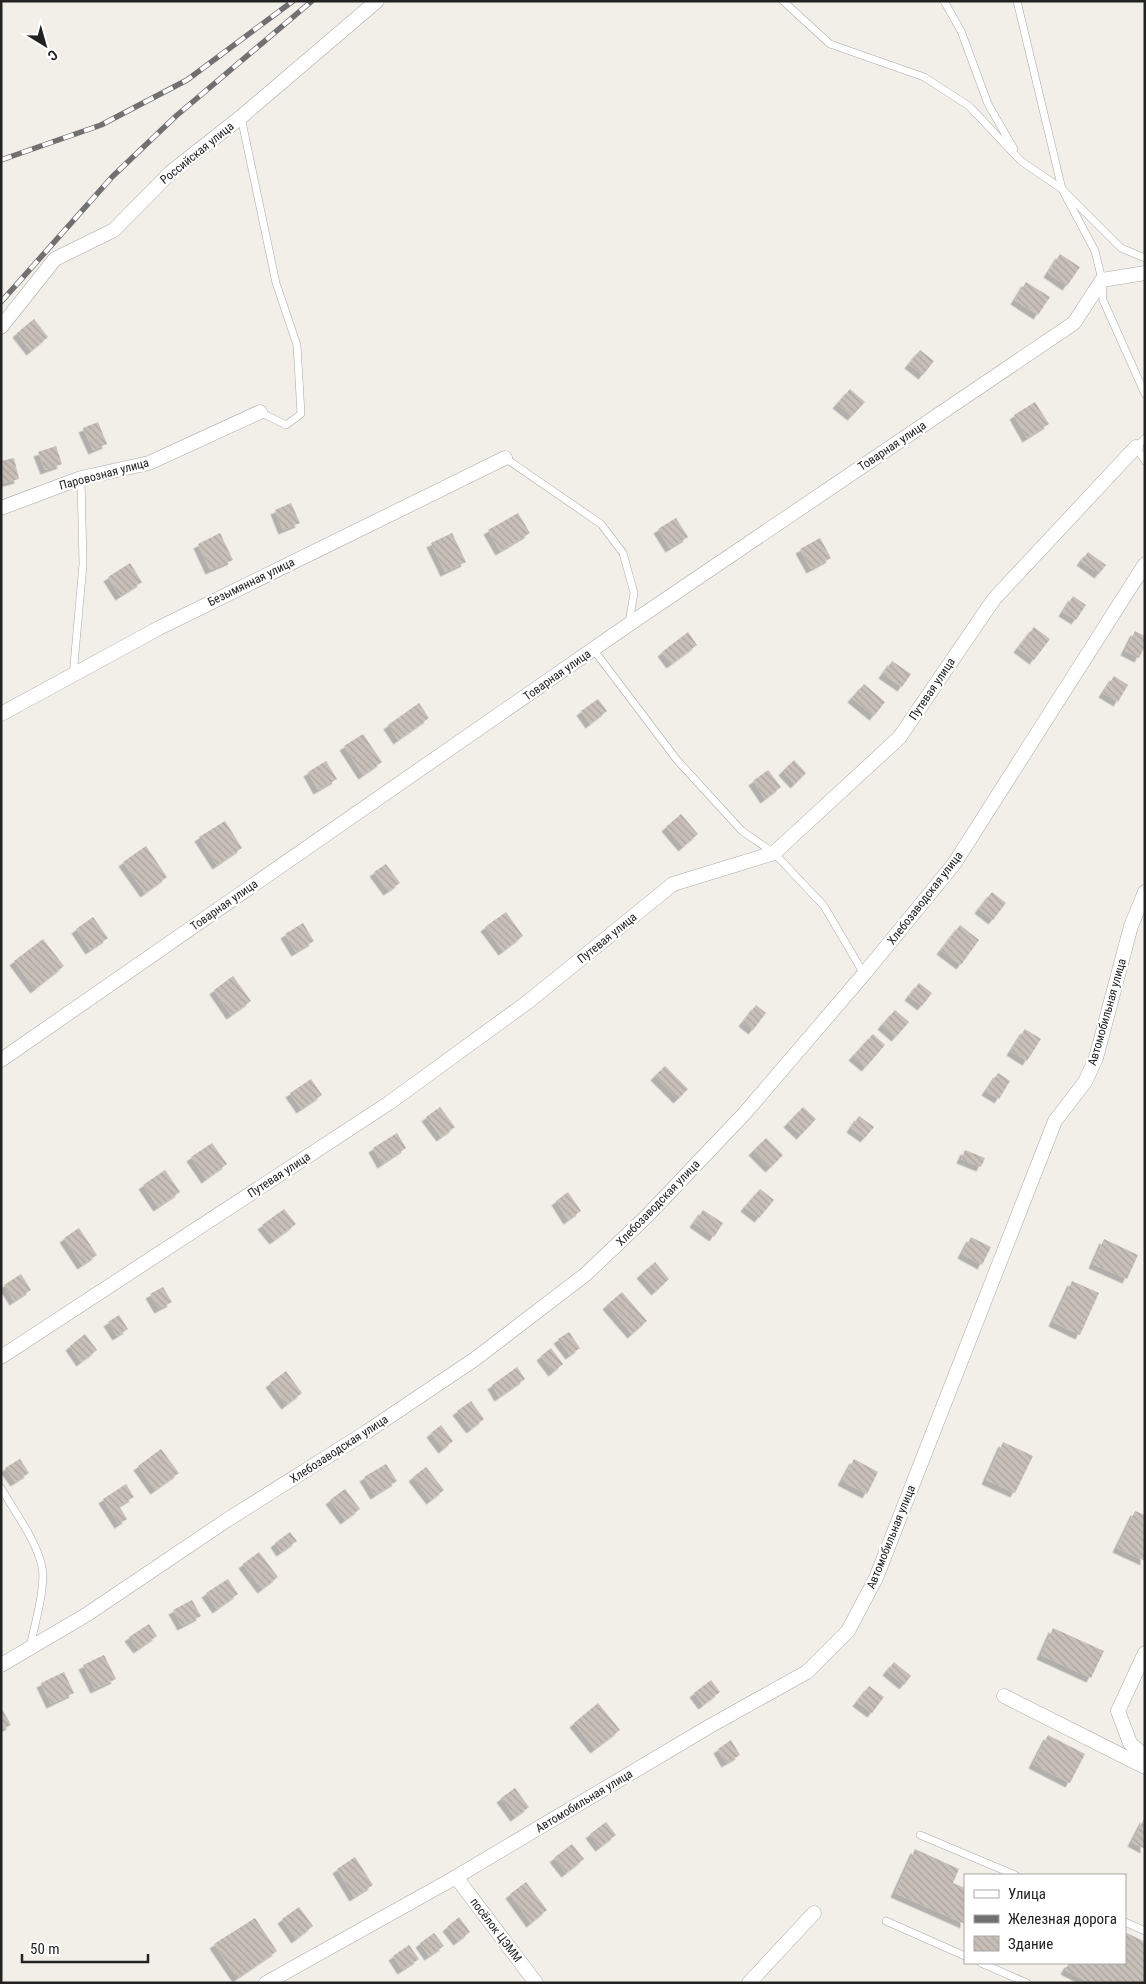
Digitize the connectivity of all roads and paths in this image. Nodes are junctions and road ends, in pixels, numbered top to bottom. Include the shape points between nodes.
1 (377, 1) edge
2 (783, 1) edge
3 (944, 1) edge
4 (1017, 1) edge
5 (241, 117) junction
6 (1021, 161) junction
7 (1062, 189) junction
8 (1145, 258) edge
9 (1145, 273) edge
10 (1102, 280) junction
11 (1, 327) edge
12 (1145, 394) edge
13 (260, 412) joint
14 (1140, 443) edge
15 (505, 458) joint
16 (1145, 461) edge
17 (81, 478) junction
18 (1, 508) edge
19 (1145, 564) edge
20 (628, 625) junction
21 (593, 649) junction
22 (73, 677) junction
23 (1, 714) edge
24 (774, 853) junction
25 (1145, 892) edge
26 (864, 974) junction
27 (1, 1060) edge
28 (1, 1358) edge
29 (1, 1488) edge
30 (30, 1648) junction
31 (1145, 1652) edge
32 (1, 1665) edge
33 (1004, 1696) dead end
34 (1145, 1757) edge
35 (1145, 1767) edge
36 (920, 1835) dead end
37 (1012, 1874) edge
38 (456, 1877) junction
39 (814, 1913) dead end
40 (886, 1921) dead end
41 (1126, 1922) edge
42 (1145, 1931) edge
43 (964, 1956) edge
44 (983, 1964) edge
45 (266, 1983) edge
46 (536, 1983) edge
47 (749, 1983) edge
48 (1027, 1983) edge

1 - 5 street, Российская улица
2 - 6 lane via 830,44 924,77 969,106
3 - 6 lane via 961,31 988,104
4 - 7 lane
5 - 11 street, Российская улица via 171,172 114,230 55,259
5 - 13 lane via 276,283 296,345 301,414 286,425
6 - 7 lane
7 - 8 lane via 1121,248
7 - 10 lane via 1095,251
9 - 10 street
10 - 12 lane via 1103,300
10 - 20 street, Товарная улица via 1074,323
13 - 17 street, Паровозная улица via 149,463
14 - 16 lane
14 - 24 street, Путевая улица via 994,599 899,738
15 - 20 lane via 602,524 623,553 634,593
15 - 22 street, Безымянная улица via 159,628
17 - 18 street, Паровозная улица
17 - 22 lane via 83,564
19 - 26 street, Хлебозаводская улица via 954,864
20 - 21 street, Товарная улица
21 - 24 lane via 677,760 742,831
21 - 27 street, Товарная улица
22 - 23 street, Безымянная улица
24 - 26 lane via 824,906
24 - 28 street, Путевая улица via 673,884 529,1001 389,1103
25 - 38 street, Автомобильная улица via 1131,926 1096,1058 1085,1082 1055,1121 876,1578 848,1631 807,1672
26 - 30 street, Хлебозаводская улица via 744,1114 647,1216 586,1274 475,1359 381,1423
29 - 30 lane via 36,1550 42,1568
30 - 32 street, Хлебозаводская улица
31 - 34 street via 1118,1711 1130,1742
33 - 35 street
36 - 37 lane
38 - 45 street, Автомобильная улица
38 - 46 street, посёлок ЦЭММ
39 - 47 street
40 - 43 lane
41 - 42 lane
44 - 48 lane

